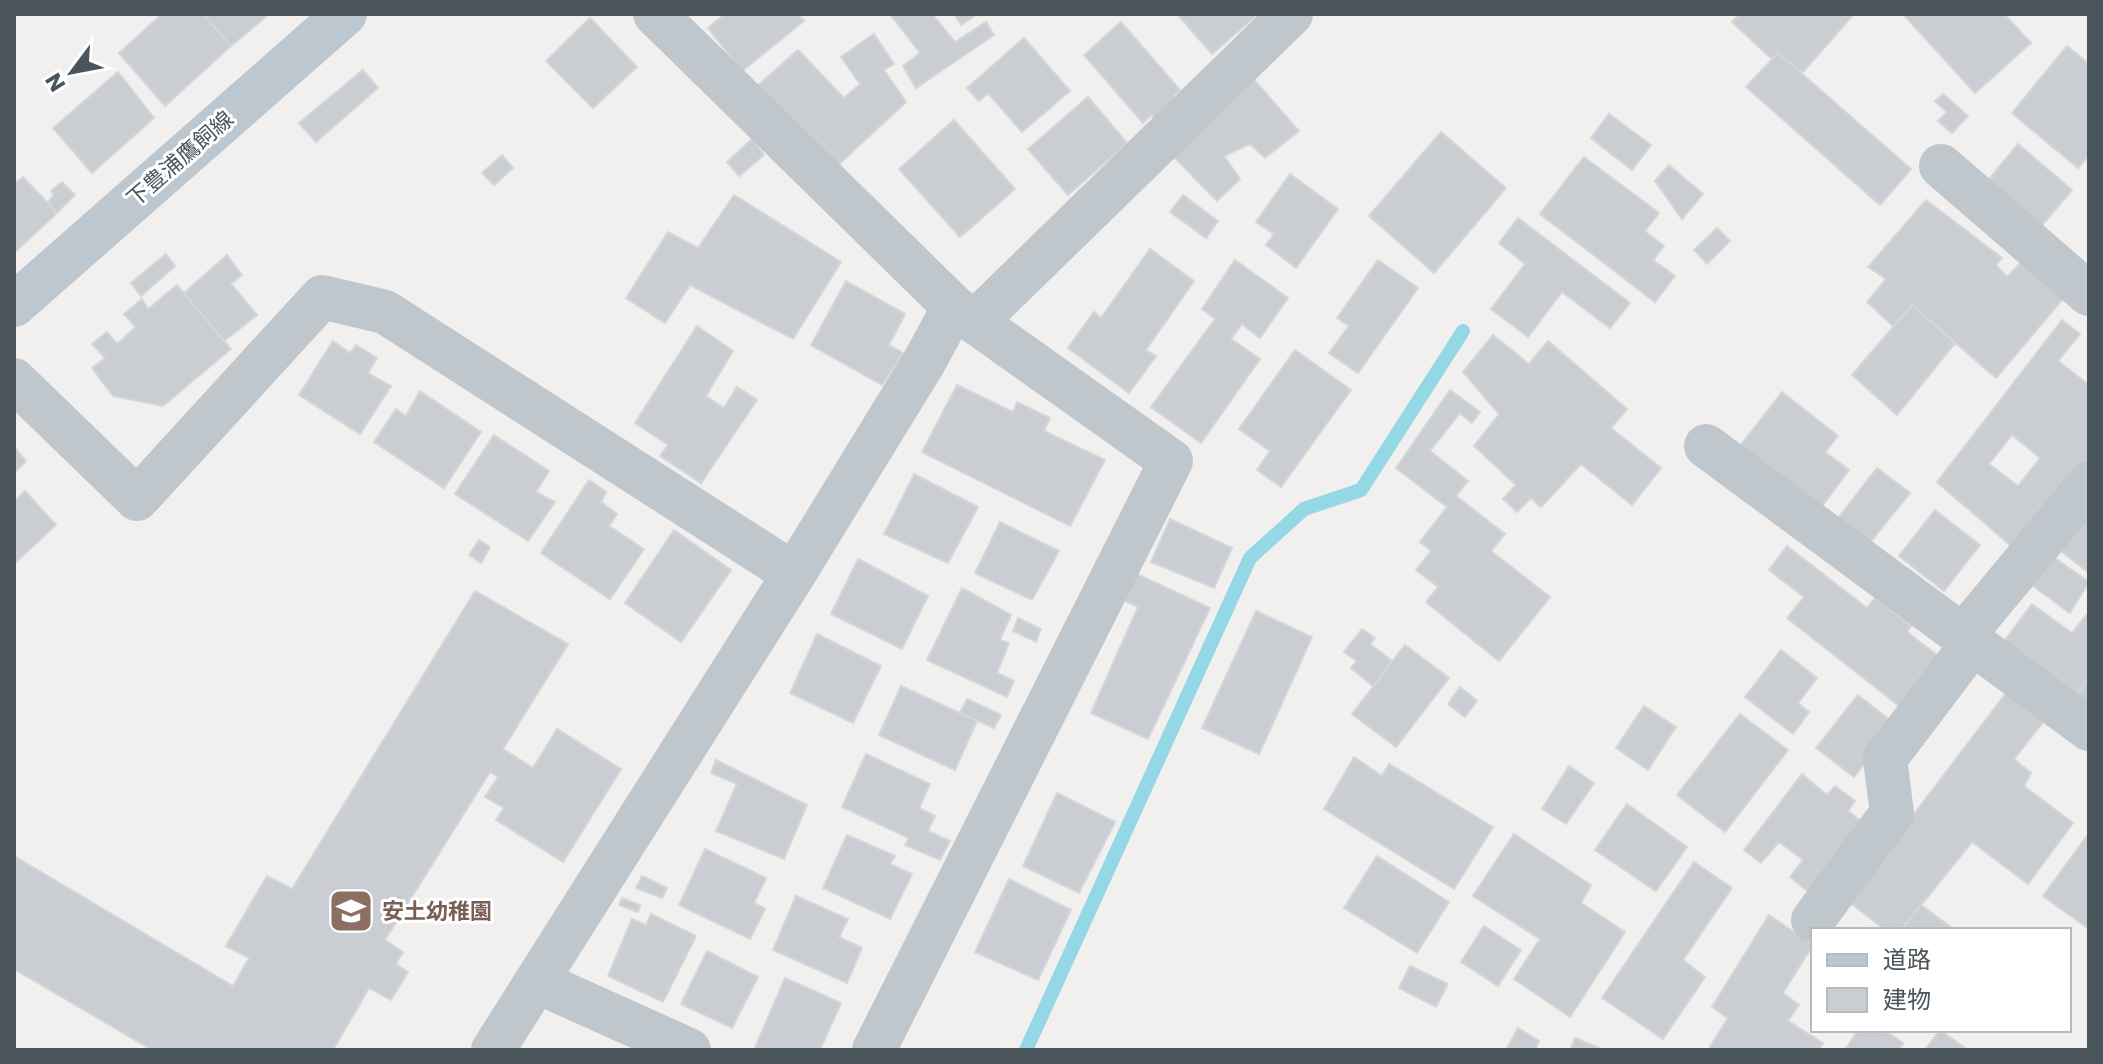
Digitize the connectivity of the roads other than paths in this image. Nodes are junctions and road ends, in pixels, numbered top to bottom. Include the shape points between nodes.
1 (345, 14) edge
2 (655, 14) edge
3 (1291, 14) edge
4 (1941, 166) dead end
5 (2089, 294) edge
6 (14, 305) edge
7 (965, 315) junction
8 (14, 380) edge
9 (1706, 446) dead end
10 (2089, 484) edge
11 (794, 574) junction
12 (1967, 640) junction
13 (2089, 729) edge
14 (1813, 920) dead end
15 (538, 982) junction
16 (493, 1050) edge
17 (689, 1050) edge
18 (874, 1050) edge

1 - 6 main road, 下豊浦鷹飼線
2 - 7 street
3 - 7 street
4 - 5 street
7 - 11 street via 924,362
7 - 18 street via 1171,461
8 - 11 street via 137,499 322,297 385,312
9 - 12 street
10 - 12 street
11 - 15 street
12 - 13 street
12 - 14 street via 1885,759 1892,813
15 - 16 street
15 - 17 street

